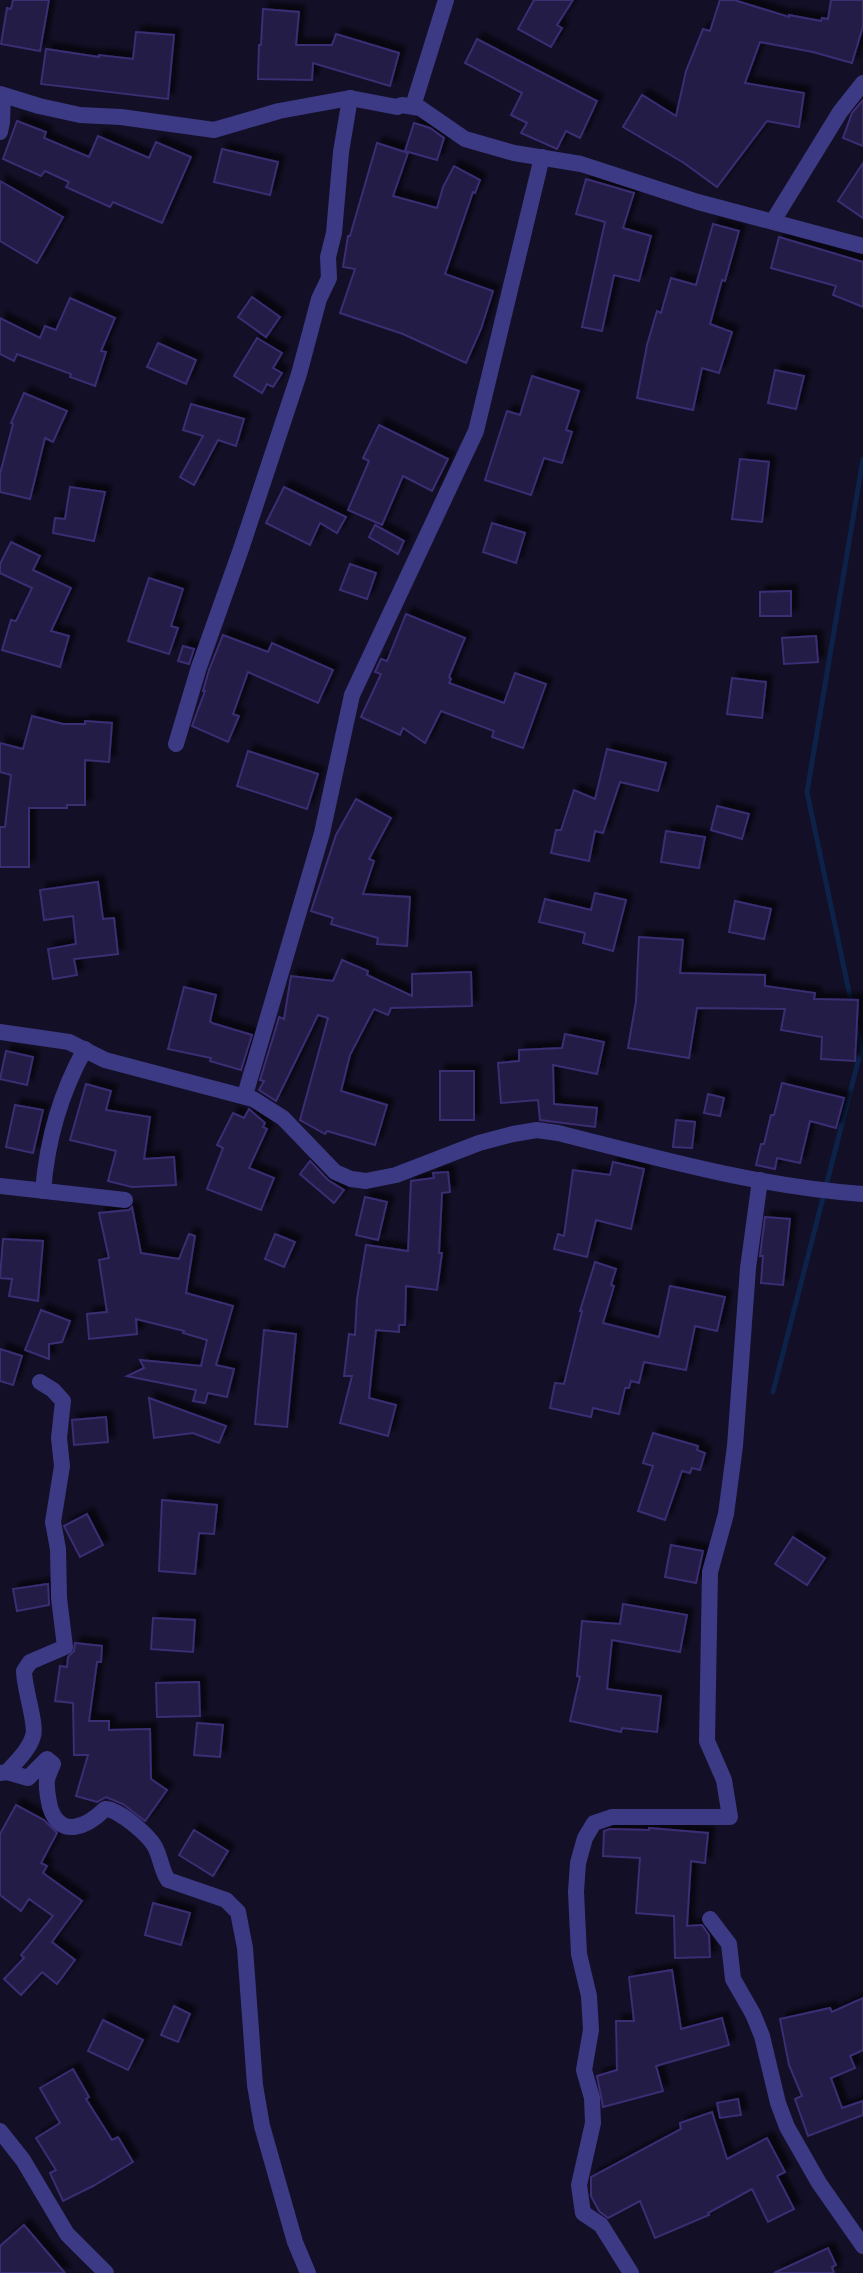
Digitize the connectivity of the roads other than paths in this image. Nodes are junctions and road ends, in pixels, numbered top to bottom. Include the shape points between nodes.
1 (446, 0) edge
2 (863, 83) edge
3 (1, 94) edge
4 (350, 98) junction
5 (413, 106) junction
6 (0, 132) edge
7 (541, 158) junction
8 (773, 221) junction
9 (863, 246) edge
10 (176, 744) dead end
11 (0, 1032) edge
12 (85, 1049) junction
13 (245, 1096) junction
14 (760, 1180) junction
15 (0, 1186) edge
16 (43, 1191) junction
17 (863, 1194) edge
18 (125, 1200) dead end
19 (40, 1382) dead end
20 (4, 1773) edge
21 (710, 1920) dead end
22 (0, 2131) edge
23 (863, 2246) edge
24 (106, 2273) edge
25 (308, 2273) edge
26 (631, 2273) edge

1 - 5 street
2 - 8 street
3 - 4 street via 80,115 214,130 279,111
3 - 6 street
4 - 5 street
4 - 10 street via 329,278
5 - 7 street via 465,139
7 - 8 street via 581,164
7 - 13 street via 476,430 352,695 322,833
8 - 9 street
11 - 12 street via 57,1039
12 - 13 street via 105,1060
12 - 16 street via 72,1072 48,1146
13 - 14 street via 283,1118 335,1172 351,1179 396,1175 479,1143 537,1130
14 - 17 street
14 - 26 street via 748,1268 735,1446 726,1514 710,1572 708,1741 723,1780 730,1817 612,1817 594,1823 578,1863 576,1925 591,2030 584,2070 593,2123 579,2185 583,2213 601,2225
15 - 16 street
16 - 18 street
19 - 20 street via 63,1401 62,1466 53,1522 65,1647 30,1662 24,1671 34,1735
20 - 25 street via 28,1778 51,1760 47,1796 59,1822 80,1826 105,1809 114,1810 156,1847 168,1880 226,1900 239,1912 262,2126
21 - 23 street via 729,1944 733,1979 762,2036 787,2127
22 - 24 street via 23,2160 66,2234

